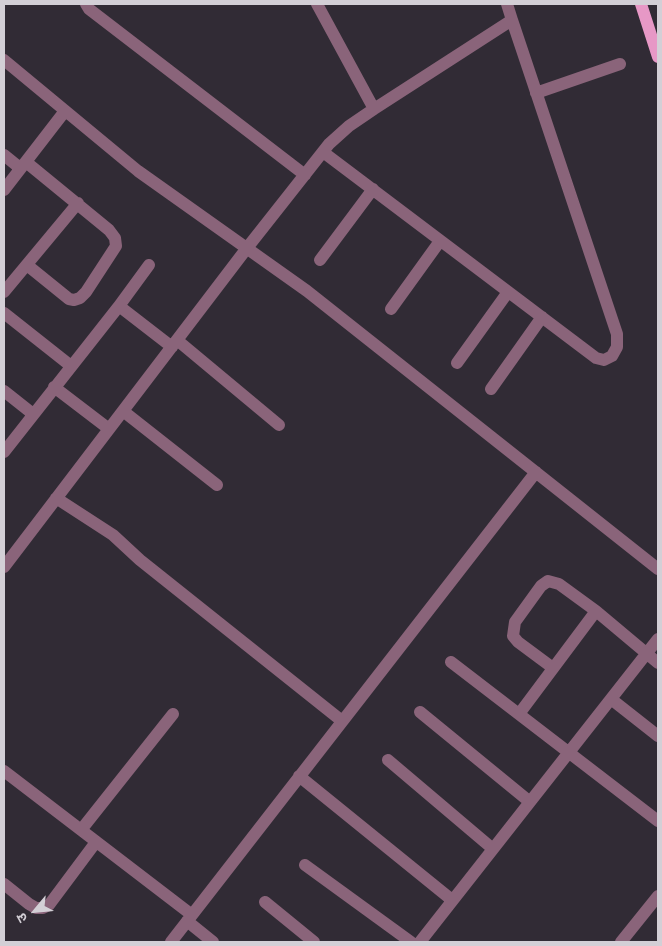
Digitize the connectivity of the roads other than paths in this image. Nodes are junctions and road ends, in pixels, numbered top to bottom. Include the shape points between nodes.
1 (86, 4) edge
2 (317, 4) edge
3 (507, 4) edge
4 (641, 4) edge
5 (512, 20) junction
6 (657, 49) edge
7 (4, 60) edge
8 (620, 64) dead end
9 (536, 93) junction
10 (374, 109) junction
11 (65, 111) junction
12 (323, 152) junction
13 (4, 156) edge
14 (23, 165) junction
15 (305, 175) junction
16 (4, 190) edge
17 (372, 190) junction
18 (78, 203) junction
19 (440, 241) junction
20 (247, 248) junction
21 (320, 260) dead end
22 (26, 265) junction
23 (149, 265) dead end
24 (4, 292) edge
25 (508, 292) junction
26 (119, 306) junction
27 (391, 309) dead end
28 (4, 313) edge
29 (542, 317) junction
30 (174, 344) junction
31 (456, 363) dead end
32 (71, 366) junction
33 (54, 387) junction
34 (491, 389) dead end
35 (4, 391) edge
36 (123, 411) junction
37 (33, 414) junction
38 (279, 425) dead end
39 (109, 429) junction
40 (4, 452) edge
41 (536, 472) junction
42 (217, 486) dead end
43 (56, 498) junction
44 (6, 559) edge
45 (658, 569) edge
46 (596, 611) junction
47 (658, 638) edge
48 (646, 654) junction
49 (451, 662) dead end
50 (658, 664) edge
51 (552, 668) junction
52 (611, 699) junction
53 (420, 712) dead end
54 (173, 714) dead end
55 (519, 714) junction
56 (342, 722) junction
57 (658, 736) edge
58 (569, 752) junction
59 (388, 760) dead end
60 (4, 771) edge
61 (300, 776) junction
62 (530, 802) junction
63 (658, 821) edge
64 (81, 830) junction
65 (96, 842) junction
66 (493, 849) junction
67 (305, 864) dead end
68 (4, 884) edge
69 (657, 898) edge
70 (452, 900) junction
71 (264, 902) dead end
72 (189, 918) junction
73 (171, 942) edge
74 (213, 942) edge
75 (314, 942) edge
76 (411, 942) edge
77 (420, 942) edge
78 (622, 942) edge

1 - 15 street
2 - 10 street
3 - 5 street
4 - 6 main road
5 - 9 street
5 - 10 street
7 - 11 street
8 - 9 street
9 - 29 street via 617,334 617,347 612,356 604,360 596,358
10 - 12 street via 349,126
11 - 14 street
11 - 20 street via 138,172
12 - 15 street
12 - 17 street
13 - 14 street
14 - 16 street
14 - 18 street
15 - 20 street
17 - 19 street
17 - 21 street
18 - 22 street
18 - 22 street via 109,230 116,246 86,292 80,298 68,299
19 - 25 street
19 - 27 street
20 - 30 street
20 - 41 street via 307,291
22 - 24 street
23 - 26 street
25 - 29 street
25 - 31 street
26 - 30 street
26 - 32 street
28 - 32 street
29 - 34 street
30 - 36 street
30 - 38 street
32 - 33 street
33 - 37 street
33 - 39 street
35 - 37 street
36 - 39 street
36 - 42 street
37 - 40 street
39 - 43 street
41 - 45 street
41 - 56 street
43 - 44 street
43 - 56 street via 113,535
46 - 48 street
46 - 51 street
46 - 51 street via 559,584 548,581 541,586 515,622 513,636
47 - 48 street
48 - 50 street
48 - 52 street
49 - 55 street
51 - 55 street
52 - 57 street
52 - 58 street
53 - 62 street
54 - 64 street
55 - 58 street
56 - 61 street
58 - 62 street
58 - 63 street
59 - 66 street
60 - 64 street
61 - 70 street
61 - 72 street
62 - 66 street
64 - 65 street
65 - 68 street via 49,905 43,908 29,904
65 - 72 street
66 - 70 street
67 - 76 street
69 - 78 street
70 - 77 street
71 - 75 street
72 - 73 street
72 - 74 street

